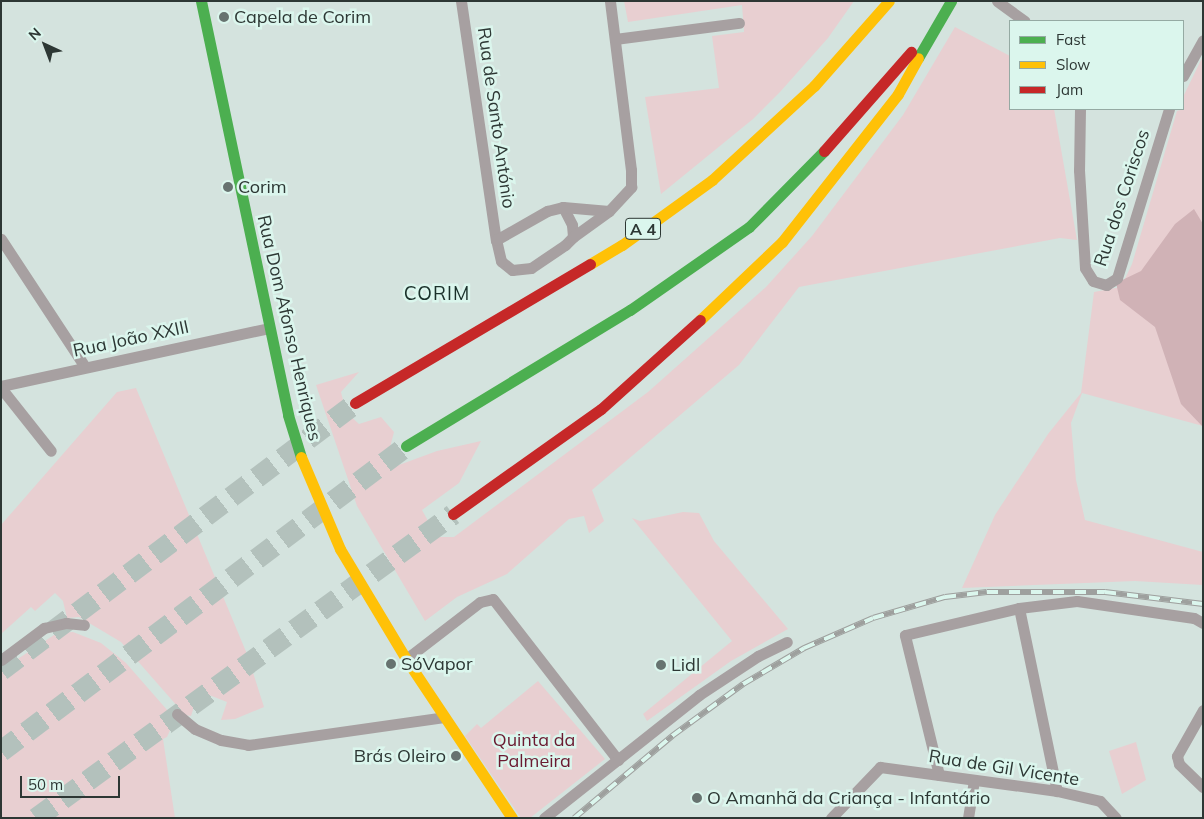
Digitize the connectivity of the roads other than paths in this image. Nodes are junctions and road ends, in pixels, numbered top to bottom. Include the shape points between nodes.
1 (201, 1) edge
2 (461, 1) edge
3 (610, 1) edge
4 (889, 1) edge
5 (999, 2) edge
6 (949, 5) edge
7 (1024, 20) edge
8 (739, 23) dead end
9 (615, 40) junction
10 (1203, 40) edge
11 (1184, 74) edge
12 (1080, 110) edge
13 (1169, 110) edge
14 (563, 207) junction
15 (609, 211) junction
16 (573, 237) junction
17 (1, 239) edge
18 (496, 240) junction
19 (269, 328) junction
20 (85, 367) junction
21 (1, 387) edge
22 (355, 403) tunnel mouth
23 (406, 446) tunnel mouth
24 (51, 451) dead end
25 (452, 514) tunnel mouth
26 (1019, 608) junction
27 (1203, 623) edge
28 (84, 625) dead end
29 (787, 642) dead end
30 (406, 659) junction
31 (1, 660) edge
32 (1203, 710) edge
33 (177, 714) dead end
34 (444, 717) junction
35 (618, 760) junction
36 (939, 775) junction
37 (974, 781) junction
38 (1203, 787) edge
39 (1057, 791) junction
40 (512, 818) edge
41 (544, 818) edge
42 (831, 818) edge
43 (968, 818) edge
44 (1116, 818) edge

1 - 19 main road, Rua Dom Afonso Henriques
2 - 18 street, Rua de Santo António
3 - 9 street
4 - 22 main road, A 4 via 814,86 712,180 622,245
5 - 7 street
6 - 23 main road via 839,136 749,227 630,310
6 - 25 main road via 898,94 782,242 641,376 601,409
8 - 9 street
9 - 15 street via 632,170 630,187
10 - 11 street
12 - 13 street, Rua dos Coriscos via 1079,170 1085,268 1093,281 1106,285 1117,278
14 - 15 street
14 - 16 street via 572,225
14 - 18 street, Rua de Santo António via 547,211
15 - 16 street
16 - 18 street, Rua de Santo António via 531,268 520,270 512,270 501,261
17 - 20 street
19 - 20 street, Rua João XXIII
19 - 30 main road, Rua Dom Afonso Henriques via 288,415 308,475 340,549
20 - 21 street, Rua João XXIII
21 - 24 street
26 - 27 street via 1076,601 1194,618
26 - 36 street via 905,635
26 - 39 street
28 - 31 street via 66,623 44,628
29 - 35 street via 731,672
30 - 34 main road, Rua Dom Afonso Henriques
30 - 35 street via 480,602 493,599
32 - 38 street via 1177,756 1179,764
33 - 34 street via 195,729 221,740 248,745
34 - 40 main road, Rua Dom Afonso Henriques
35 - 41 street
36 - 37 street, Rua de Gil Vicente
36 - 42 street, Rua de Gil Vicente via 880,767
37 - 39 street, Rua de Gil Vicente
37 - 43 street
39 - 44 street, Rua de Gil Vicente via 1100,801

